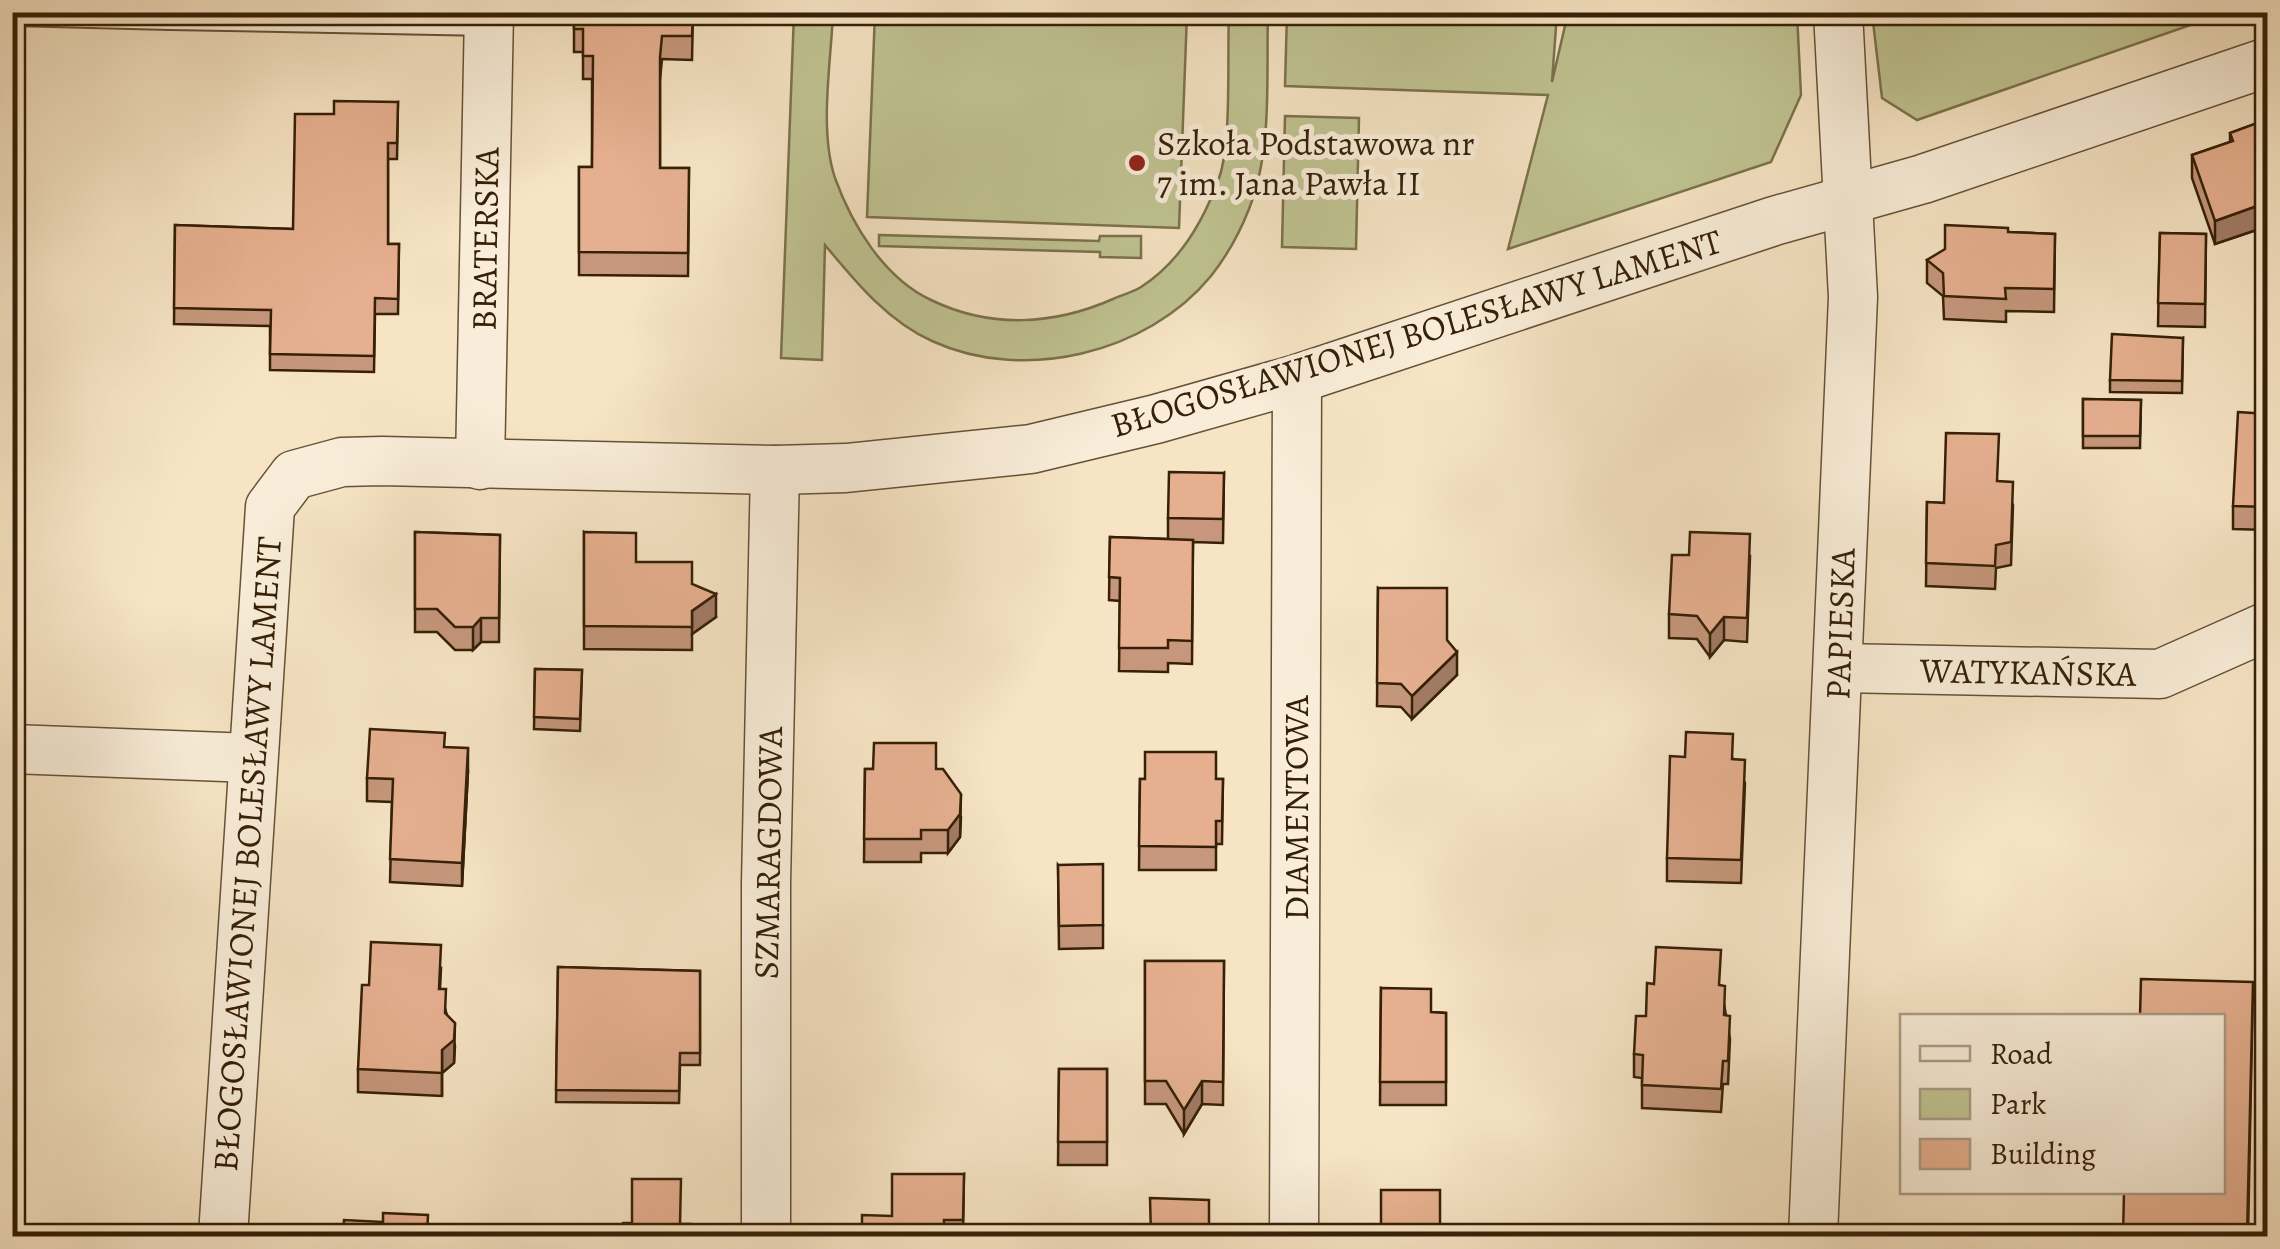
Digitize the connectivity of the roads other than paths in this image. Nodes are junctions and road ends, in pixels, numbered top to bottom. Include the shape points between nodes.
1 (1838, 12) edge
2 (12, 14) edge
3 (170, 15) edge
4 (489, 18) edge
5 (2268, 62) edge
6 (1850, 201) junction
7 (1298, 378) junction
8 (480, 464) junction
9 (774, 470) junction
10 (2268, 626) edge
11 (1838, 668) junction
12 (12, 750) edge
13 (252, 758) junction
14 (223, 1236) edge
15 (766, 1236) edge
16 (1294, 1236) edge
17 (1813, 1236) edge

1 - 6 street, PAPIESKA
2 - 3 lane
3 - 4 lane
4 - 8 street, BRATERSKA
5 - 6 street, BŁOGOSŁAWIONEJ BOLESŁAWY LAMENT
6 - 7 street, BŁOGOSŁAWIONEJ BOLESŁAWY LAMENT
6 - 11 street, PAPIESKA via 1854,297
7 - 9 street, BŁOGOSŁAWIONEJ BOLESŁAWY LAMENT via 1031,449
7 - 16 street, DIAMENTOWA
8 - 9 street, BŁOGOSŁAWIONEJ BOLESŁAWY LAMENT
8 - 13 street, BŁOGOSŁAWIONEJ BOLESŁAWY LAMENT via 342,462 294,475 270,507
9 - 15 street, SZMARAGDOWA
10 - 11 street, WATYKAŃSKA via 2160,674
11 - 17 street, PAPIESKA
12 - 13 street
13 - 14 street, BŁOGOSŁAWIONEJ BOLESŁAWY LAMENT

